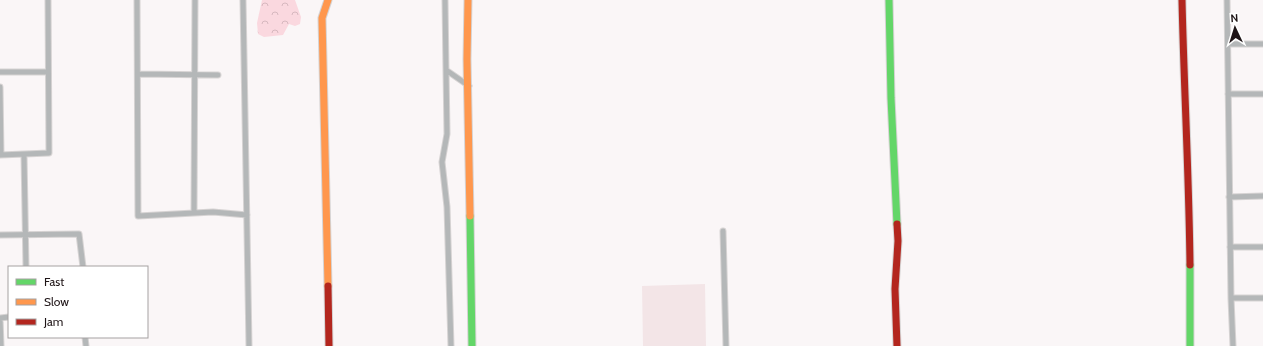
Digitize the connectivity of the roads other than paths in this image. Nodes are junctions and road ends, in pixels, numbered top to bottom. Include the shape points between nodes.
1 (48, 0) edge
2 (137, 0) edge
3 (195, 0) edge
4 (243, 0) edge
5 (328, 0) edge
6 (445, 0) edge
7 (468, 0) edge
8 (889, 0) edge
9 (1182, 0) edge
10 (1227, 0) edge
11 (1228, 44) junction
12 (1263, 44) edge
13 (446, 70) junction
14 (0, 72) edge
15 (48, 72) junction
16 (138, 74) junction
17 (195, 75) junction
18 (218, 75) dead end
19 (469, 86) junction
20 (0, 87) edge
21 (1228, 94) junction
22 (1263, 94) edge
23 (1, 155) edge
24 (24, 155) junction
25 (1263, 196) edge
26 (1230, 197) junction
27 (194, 213) junction
28 (246, 215) junction
29 (723, 231) dead end
30 (0, 235) edge
31 (26, 235) junction
32 (1230, 247) junction
33 (1263, 247) edge
34 (26, 266) edge
35 (83, 266) edge
36 (1231, 298) junction
37 (1263, 298) edge
38 (0, 318) edge
39 (1, 346) edge
40 (249, 346) edge
41 (329, 346) edge
42 (451, 346) edge
43 (472, 346) edge
44 (726, 346) edge
45 (897, 346) edge
46 (1190, 346) edge
47 (1233, 346) edge

1 - 15 street
2 - 16 street
3 - 17 street
4 - 28 street
5 - 41 street via 322,18
6 - 13 street
7 - 19 street
8 - 45 street via 890,91 898,241 895,289
9 - 46 street via 1189,177
10 - 11 street
11 - 12 street
11 - 21 street
13 - 19 street
13 - 42 street via 447,134 442,162 447,207
14 - 15 street
15 - 24 street via 49,153
16 - 17 street
16 - 27 street via 138,216
17 - 18 street
17 - 27 street
19 - 43 street
20 - 23 street
21 - 22 street
21 - 26 street
23 - 24 street
24 - 31 street
25 - 26 street
26 - 32 street
27 - 28 street
28 - 40 street
29 - 44 street
30 - 31 street
31 - 34 street
31 - 35 street via 79,234
32 - 33 street
32 - 36 street
36 - 37 street
36 - 47 street
38 - 39 street

